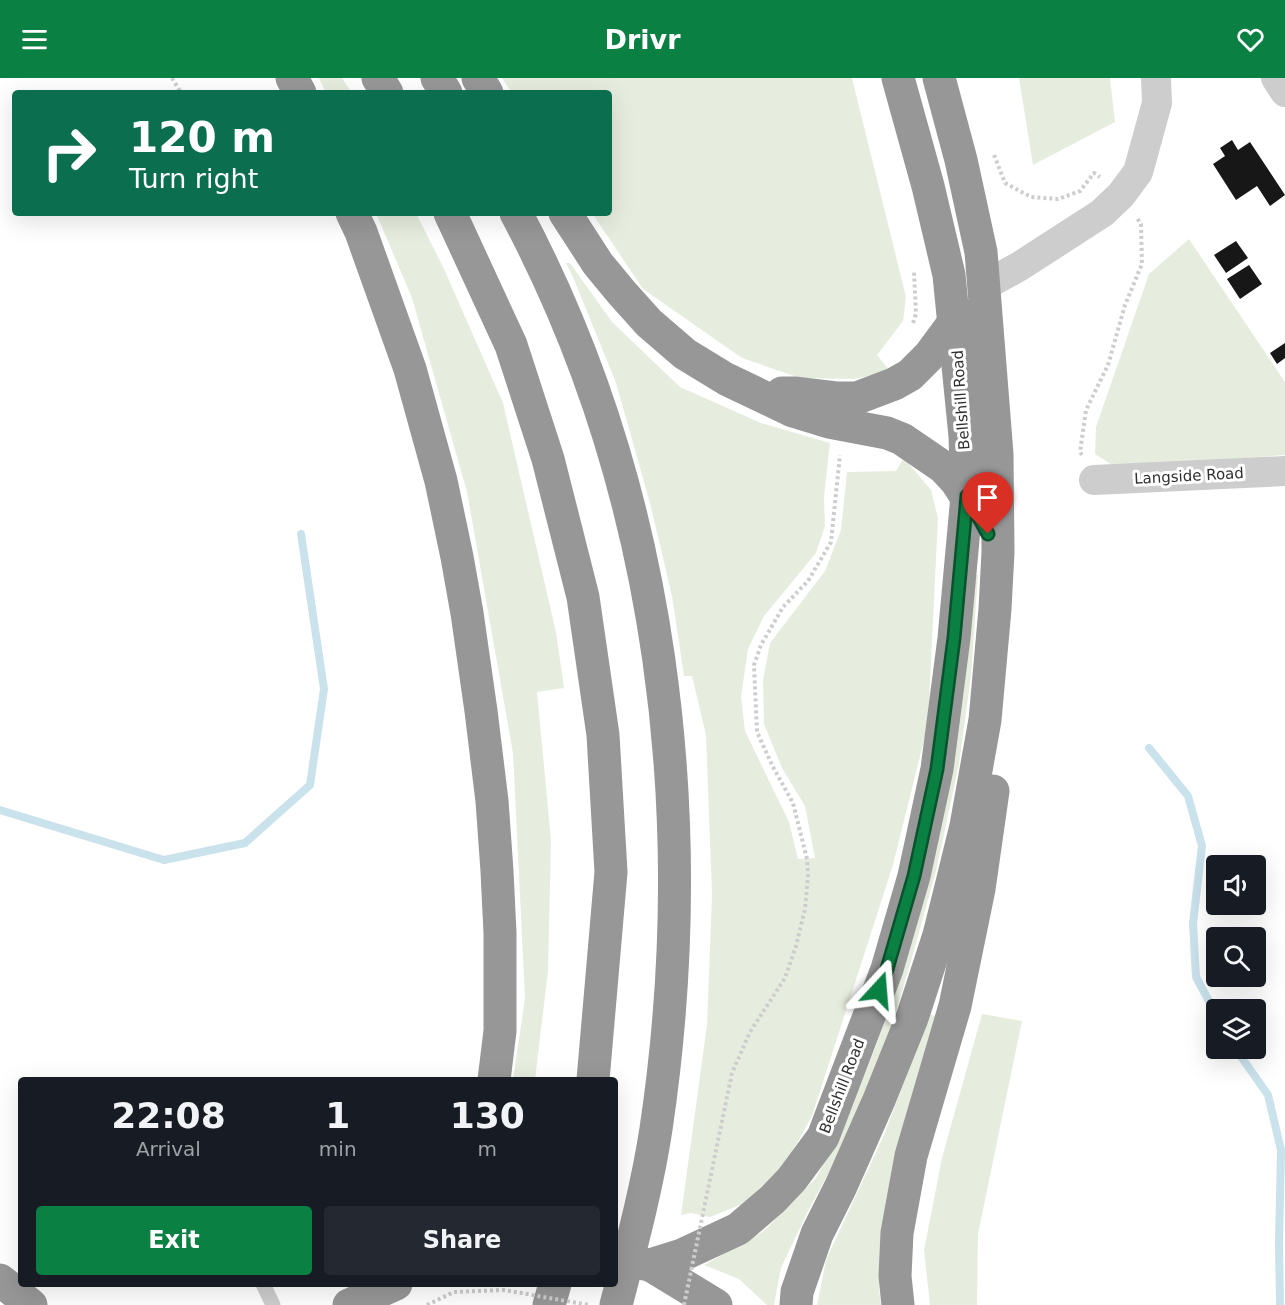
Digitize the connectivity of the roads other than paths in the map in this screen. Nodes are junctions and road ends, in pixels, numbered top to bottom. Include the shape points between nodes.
1 (898, 78) edge
2 (939, 78) edge
3 (1156, 78) edge
4 (1276, 78) edge
5 (1285, 92) edge
6 (353, 216) edge
7 (451, 216) edge
8 (518, 216) edge
9 (567, 216) edge
10 (984, 286) junction
11 (954, 321) junction
12 (756, 393) junction
13 (1285, 471) edge
14 (1094, 480) dead end
15 (967, 496) junction
16 (998, 552) junction
17 (995, 609) junction
18 (494, 1077) edge
19 (593, 1077) edge
20 (618, 1259) edge
21 (673, 1276) edge
22 (0, 1280) edge
23 (264, 1287) edge
24 (365, 1287) edge
25 (389, 1287) edge
26 (554, 1287) edge
27 (797, 1298) edge
28 (31, 1305) edge
29 (273, 1305) edge
30 (347, 1305) edge
31 (549, 1305) edge
32 (616, 1305) edge
33 (716, 1305) edge
34 (898, 1305) edge

1 - 11 highway, Bellshill Road via 949,275
2 - 10 highway, Bellshill Road via 964,171
3 - 10 street via 1157,103 1138,172 1121,195 1102,213
4 - 5 street
6 - 18 highway via 410,369 441,481 463,591 492,801 497,871 500,1031
7 - 19 highway via 511,345 548,459 583,597 603,735 611,872
8 - 32 highway via 581,355 626,497 644,573 668,741 675,873 667,1042 656,1132
9 - 12 highway via 598,264 649,323 685,354 726,380
10 - 11 highway
10 - 16 highway, Bellshill Road via 997,454
11 - 12 highway via 929,356 909,375 857,398
11 - 15 highway, Bellshill Road
12 - 15 highway via 802,414 902,439 943,467
13 - 14 street, Langside Road
15 - 16 highway
15 - 21 highway, Bellshill Road via 937,769 914,876 887,969 823,1137 772,1199
16 - 17 highway, Bellshill Road
17 - 27 highway, Bellshill Road via 985,720 966,826 939,935 896,1062 817,1234
17 - 34 highway via 999,714 991,810 955,1006 911,1156 897,1233
20 - 21 highway, bridge
21 - 33 highway
22 - 28 highway
23 - 29 lane
24 - 30 highway
25 - 30 highway
26 - 31 highway

